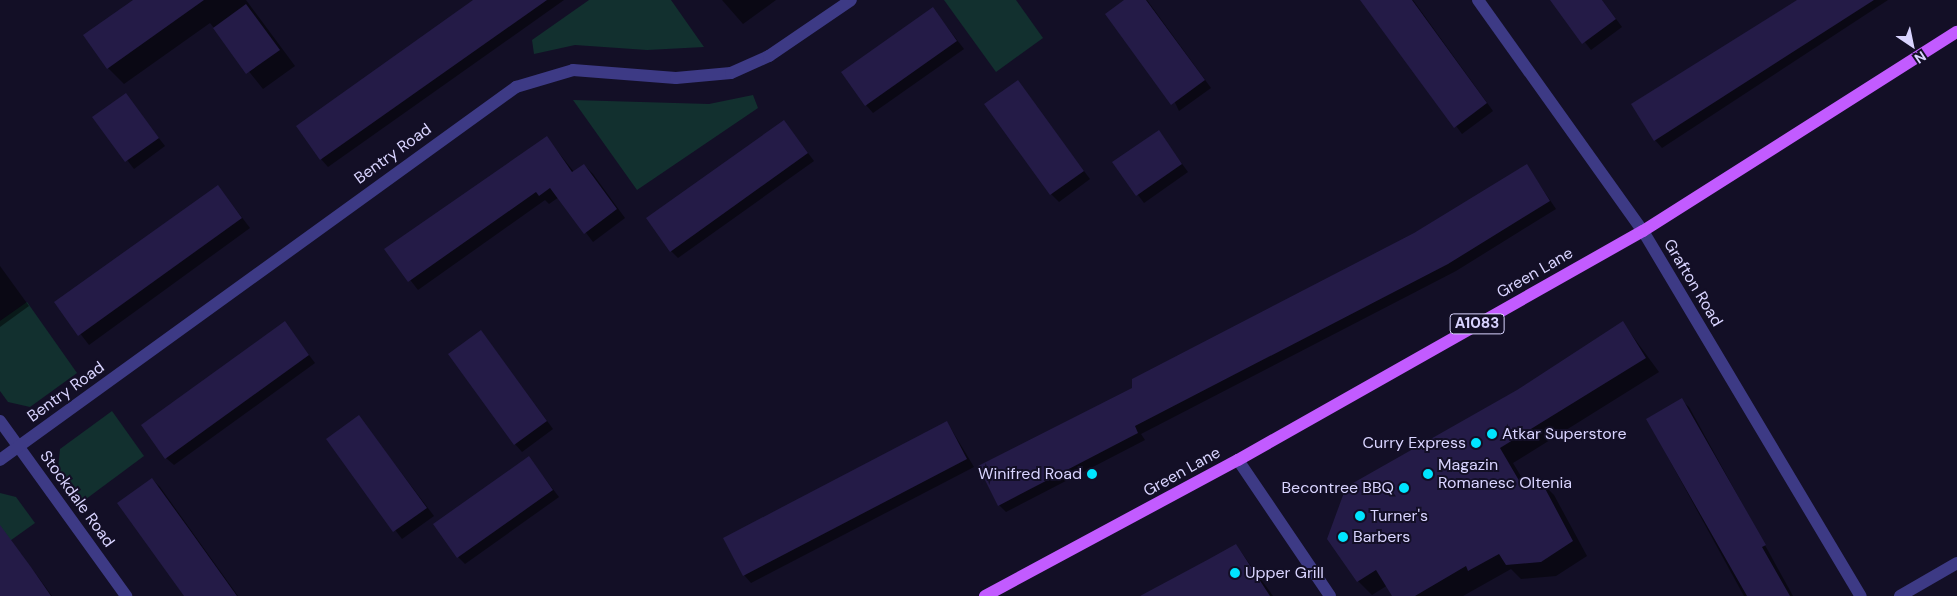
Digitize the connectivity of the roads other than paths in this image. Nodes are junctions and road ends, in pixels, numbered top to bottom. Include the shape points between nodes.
1 (851, 0) edge
2 (1478, 0) edge
3 (1957, 32) edge
4 (1643, 231) junction
5 (0, 421) edge
6 (18, 447) junction
7 (0, 460) edge
8 (1238, 460) junction
9 (1957, 563) edge
10 (126, 596) edge
11 (986, 596) edge
12 (1330, 596) edge
13 (1862, 596) edge
14 (1900, 596) edge

1 - 6 street, Bentry Road via 770,56 731,73 676,78 573,70 516,87
2 - 4 street, Grafton Road
3 - 4 main road, Green Lane / A1083
4 - 8 main road, Green Lane / A1083
4 - 13 street, Grafton Road
5 - 6 street, Stockdale Road
6 - 7 street, Bentry Road
6 - 10 street, Stockdale Road
8 - 11 main road, Green Lane / A1083
8 - 12 street
9 - 14 street

